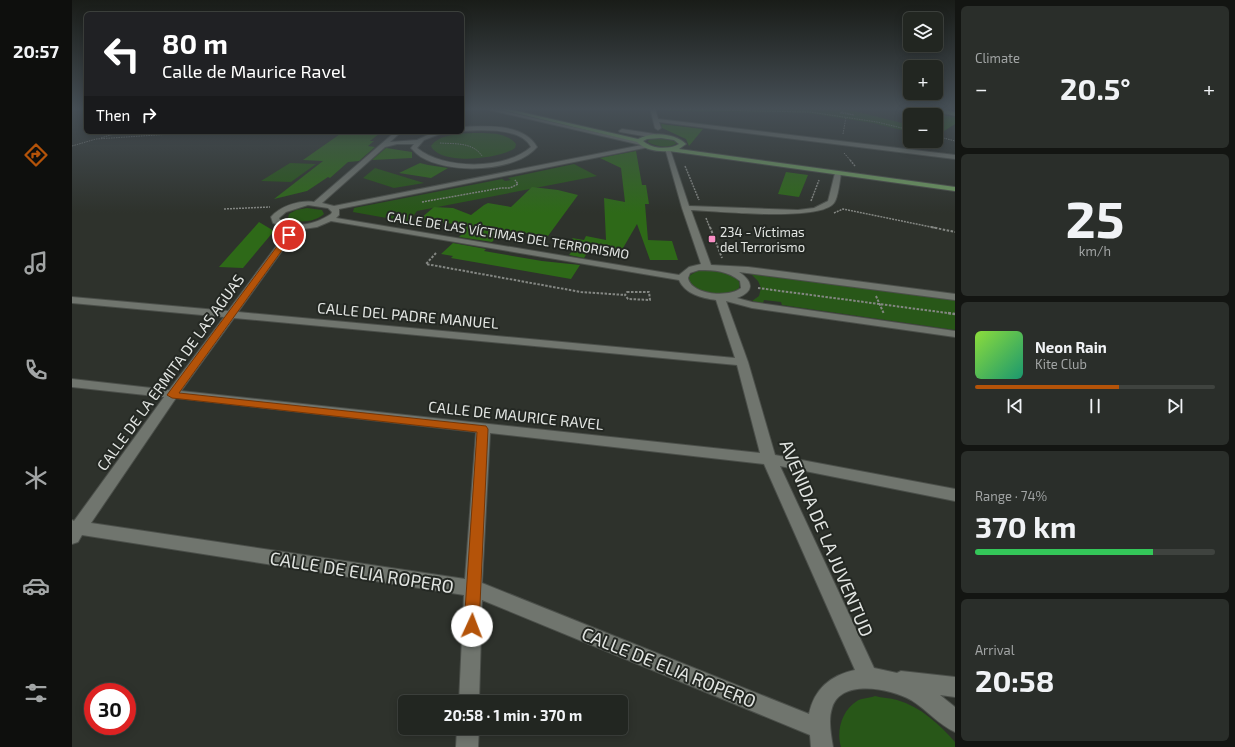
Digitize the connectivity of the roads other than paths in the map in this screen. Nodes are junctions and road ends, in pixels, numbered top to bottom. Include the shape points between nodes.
1 (385, 143) edge
2 (393, 143) edge
3 (418, 143) edge
4 (533, 143) edge
5 (639, 143) edge
6 (646, 143) edge
7 (682, 143) edge
8 (841, 143) edge
9 (383, 145) junction
10 (679, 147) junction
11 (668, 149) junction
12 (955, 157) edge
13 (500, 163) junction
14 (489, 164) junction
15 (530, 169) junction
16 (838, 173) junction
17 (484, 178) junction
18 (955, 186) edge
19 (955, 189) edge
20 (317, 203) junction
21 (334, 208) junction
22 (686, 208) junction
23 (330, 219) junction
24 (295, 227) junction
25 (711, 267) junction
26 (682, 278) junction
27 (955, 296) edge
28 (721, 297) junction
29 (72, 300) edge
30 (232, 314) junction
31 (955, 334) edge
32 (742, 362) junction
33 (72, 383) edge
34 (172, 395) junction
35 (483, 429) junction
36 (769, 459) junction
37 (955, 495) edge
38 (74, 531) edge
39 (473, 588) junction
40 (868, 677) junction
41 (890, 681) junction
42 (955, 687) edge
43 (469, 695) edge
44 (955, 721) edge
45 (468, 735) edge
46 (820, 737) edge
47 (467, 747) edge

1 - 9 street
2 - 9 street
3 - 14 street via 414,148 418,154 429,160 460,165
4 - 13 street via 531,152
5 - 15 street
6 - 11 main road
7 - 10 main road
8 - 12 street
9 - 20 street
10 - 11 main road
10 - 18 main road
11 - 16 main road
11 - 22 street
13 - 14 street
13 - 15 street via 511,168
14 - 17 street via 492,172
15 - 17 street
16 - 19 main road
16 - 22 street via 832,202 824,208 798,212
17 - 21 street
20 - 21 street
20 - 24 street via 290,207 275,217 280,224
21 - 23 street via 335,215
22 - 25 street
23 - 24 street via 314,225
23 - 26 street, CALLE DE LAS VÍCTIMAS DEL TERRORISMO
24 - 30 street, CALLE DE LA ERMITA DE LAS AGUAS
25 - 26 street via 692,268 683,274
25 - 27 street
25 - 28 street via 737,274 746,283 744,292
26 - 28 street via 684,283 694,290 708,296
28 - 31 street via 752,305
28 - 32 street, AVENIDA DE LA JUVENTUD
29 - 30 street, CALLE DEL PADRE MANUEL
30 - 32 street, CALLE DEL PADRE MANUEL
30 - 34 street, CALLE DE LA ERMITA DE LAS AGUAS
32 - 36 street, AVENIDA DE LA JUVENTUD
33 - 34 street, CALLE DE MAURICE RAVEL
34 - 35 street, CALLE DE MAURICE RAVEL
34 - 38 street, CALLE DE LA ERMITA DE LAS AGUAS
35 - 36 street, CALLE DE MAURICE RAVEL
35 - 39 street
36 - 37 street, CALLE DE MAURICE RAVEL
36 - 40 street, AVENIDA DE LA JUVENTUD
38 - 39 street, CALLE DE ELIA ROPERO
39 - 43 street
39 - 46 street, CALLE DE ELIA ROPERO
40 - 41 street
40 - 46 street via 848,680 832,690 821,706
41 - 42 street
41 - 44 street via 916,692 943,709
45 - 47 street

